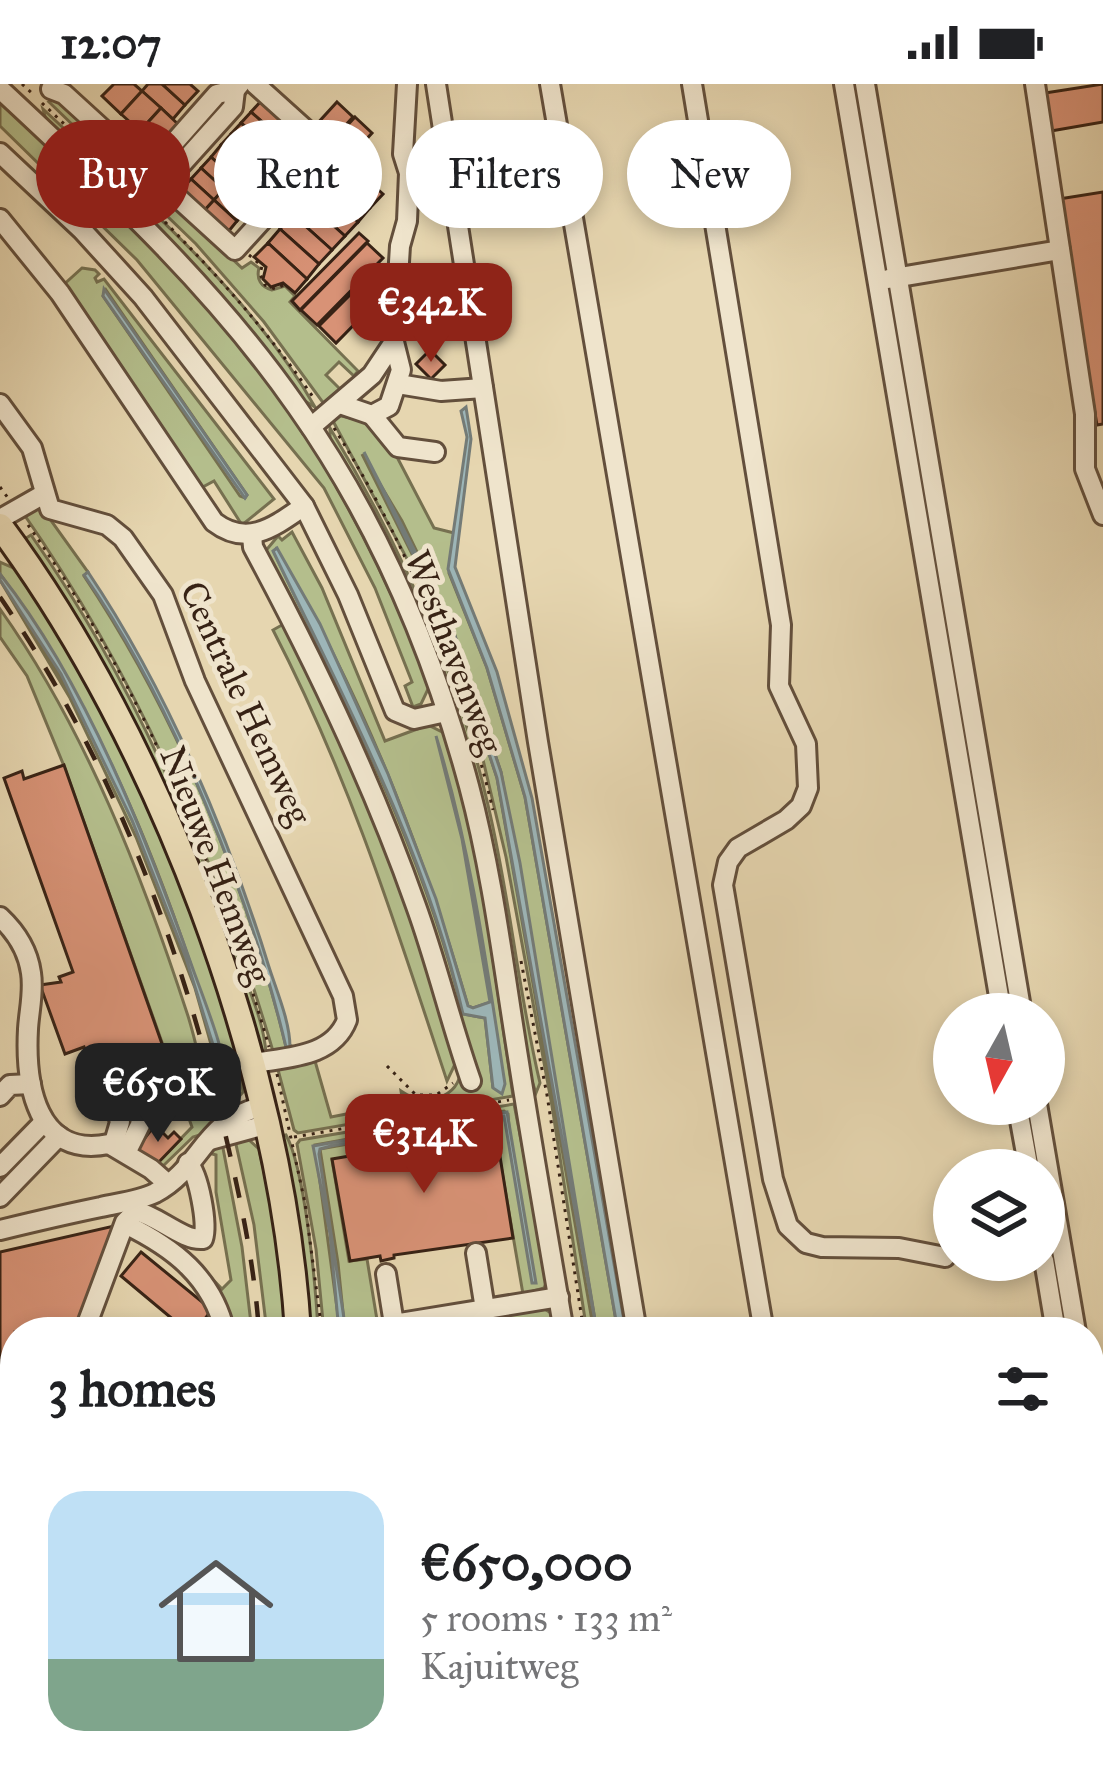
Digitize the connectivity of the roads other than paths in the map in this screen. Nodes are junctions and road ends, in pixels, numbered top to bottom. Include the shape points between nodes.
1 (255, 84) edge
2 (407, 84) edge
3 (436, 84) edge
4 (550, 84) edge
5 (692, 84) edge
6 (844, 84) edge
7 (865, 84) edge
8 (1035, 84) edge
9 (56, 87) edge
10 (237, 87) edge
11 (0, 89) edge
12 (27, 115) junction
13 (96, 120) edge
14 (190, 125) edge
15 (0, 153) edge
16 (190, 204) edge
17 (0, 219) edge
18 (1060, 250) junction
19 (888, 279) junction
20 (394, 342) junction
21 (398, 384) junction
22 (483, 388) junction
23 (351, 392) junction
24 (0, 404) edge
25 (372, 415) junction
26 (311, 427) junction
27 (435, 452) dead end
28 (44, 494) junction
29 (304, 506) junction
30 (1103, 515) edge
31 (2, 530) edge
32 (252, 535) junction
33 (446, 712) junction
34 (0, 917) edge
35 (999, 993) edge
36 (1018, 993) edge
37 (250, 1064) junction
38 (108, 1082) dead end
39 (471, 1082) dead end
40 (31, 1084) junction
41 (3, 1086) edge
42 (134, 1091) dead end
43 (263, 1116) junction
44 (1041, 1125) edge
45 (51, 1129) junction
46 (120, 1150) junction
47 (188, 1163) junction
48 (0, 1167) edge
49 (0, 1180) edge
50 (167, 1184) junction
51 (0, 1201) edge
52 (132, 1212) junction
53 (3, 1229) edge
54 (476, 1253) dead end
55 (933, 1254) edge
56 (386, 1274) dead end
57 (1048, 1281) edge
58 (559, 1297) junction
59 (485, 1309) junction
60 (91, 1317) edge
61 (219, 1317) edge
62 (296, 1317) edge
63 (393, 1317) edge
64 (436, 1317) edge
65 (562, 1317) edge
66 (635, 1317) edge
67 (761, 1317) edge
68 (1054, 1317) edge
69 (1073, 1317) edge

1 - 16 street via 327,149 235,250
2 - 20 street via 407,221
3 - 22 street
4 - 67 street
5 - 55 street via 782,625 779,686 808,756 801,806 738,848 723,878 773,1179 788,1226 806,1243
6 - 19 street
7 - 19 street
8 - 18 street
9 - 12 street
9 - 13 street
10 - 14 street via 217,94
11 - 12 street, Westhavenweg
12 - 26 street, Westhavenweg via 181,262
15 - 29 street via 143,297
17 - 32 street via 60,293 209,517
18 - 19 street
18 - 30 street via 1085,414 1085,469
19 - 35 street
19 - 36 street
20 - 21 street
20 - 23 street
21 - 22 street
21 - 25 street via 389,406
22 - 66 street
23 - 25 street
23 - 26 street
24 - 28 street via 32,448
25 - 27 street via 398,447
26 - 33 street, Westhavenweg via 396,581
28 - 31 street
28 - 37 street, Centrale Hemweg via 50,508 95,519 123,538 163,596 346,1004 334,1040 294,1059
29 - 32 street
29 - 33 street via 395,711 409,719
31 - 37 main road, Nieuwe Hemweg via 75,640 138,760 204,920
32 - 39 street via 361,762
33 - 58 street, Westhavenweg via 482,847
34 - 40 street via 32,976
37 - 43 main road, Nieuwe Hemweg
38 - 46 street
40 - 41 street
40 - 45 street
42 - 46 street via 141,1123
43 - 47 street via 235,1113
43 - 62 main road, Nieuwe Hemweg
44 - 69 street
45 - 46 street via 90,1148
45 - 48 street
45 - 49 street
45 - 51 street
46 - 50 street
47 - 50 street
47 - 52 street via 198,1173 202,1239
50 - 52 street
51 - 53 street
52 - 53 street
52 - 60 street
52 - 61 street via 207,1284
54 - 59 street
56 - 63 street
57 - 68 street
58 - 59 street
58 - 65 street, Westhavenweg
59 - 64 street

